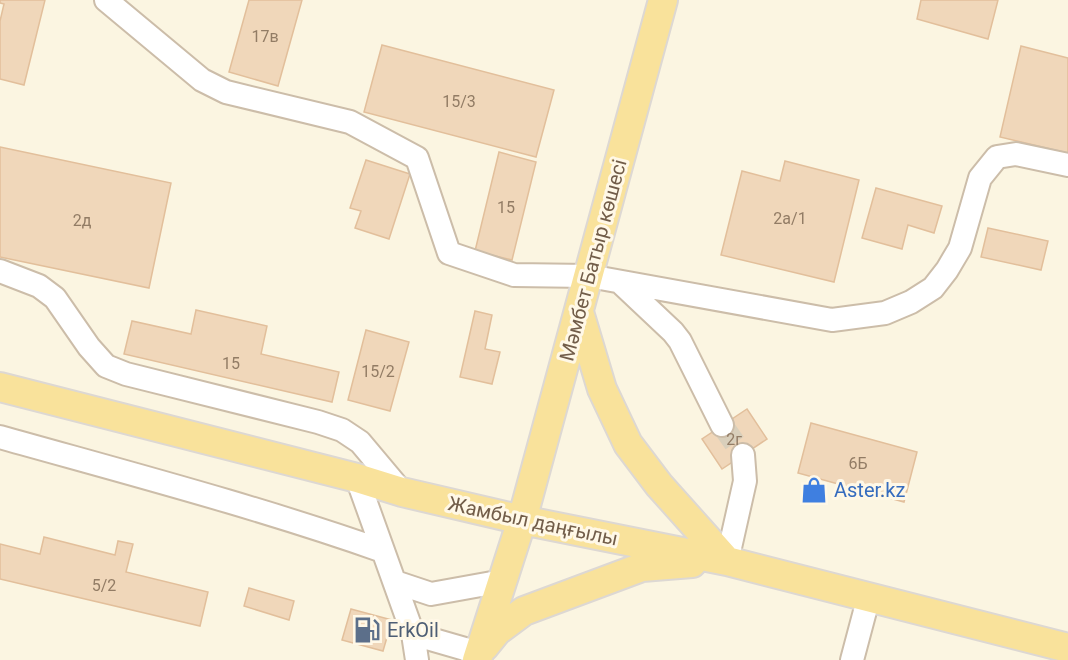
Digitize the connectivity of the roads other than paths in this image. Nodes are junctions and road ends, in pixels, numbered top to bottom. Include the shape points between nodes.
1 (106, 0) edge
2 (663, 0) edge
3 (1068, 165) edge
4 (0, 271) edge
5 (589, 276) junction
6 (621, 283) junction
7 (579, 312) junction
8 (0, 387) edge
9 (722, 425) tunnel mouth
10 (0, 437) edge
11 (743, 455) tunnel mouth
12 (357, 478) junction
13 (402, 492) junction
14 (522, 520) junction
15 (383, 551) junction
16 (728, 561) junction
17 (503, 581) junction
18 (394, 582) junction
19 (869, 596) junction
20 (413, 634) junction
21 (1068, 648) edge
22 (478, 656) edge
23 (417, 660) edge
24 (852, 660) edge

1 - 5 lane via 202,80 226,92 350,122 417,158 449,253 514,275
2 - 5 main road, Мәмбет Батыр көшесі
3 - 6 lane via 1016,154 997,157 980,178 960,248 947,270 933,288 885,313 832,320
4 - 13 lane via 39,286 55,298 106,366 342,430 360,442
5 - 6 lane
5 - 7 main road, Мәмбет Батыр көшесі
6 - 9 lane via 680,341
7 - 14 main road, Мәмбет Батыр көшесі
7 - 16 main road via 602,388 628,444 659,485
8 - 12 main road, Жамбыл даңғылы
10 - 15 lane
11 - 16 lane via 745,481
12 - 13 main road, Жамбыл даңғылы
12 - 15 lane
13 - 14 main road, Жамбыл даңғылы
14 - 16 main road, Жамбыл даңғылы
14 - 17 main road, Мәмбет Батыр көшесі
15 - 18 lane
16 - 19 main road, Жамбыл даңғылы
16 - 22 main road via 642,567 534,607 497,631
17 - 18 lane via 431,594
17 - 22 main road, Мәмбет Батыр көшесі
18 - 20 lane
19 - 21 main road, Жамбыл даңғылы
19 - 24 lane
20 - 22 lane
20 - 23 lane

